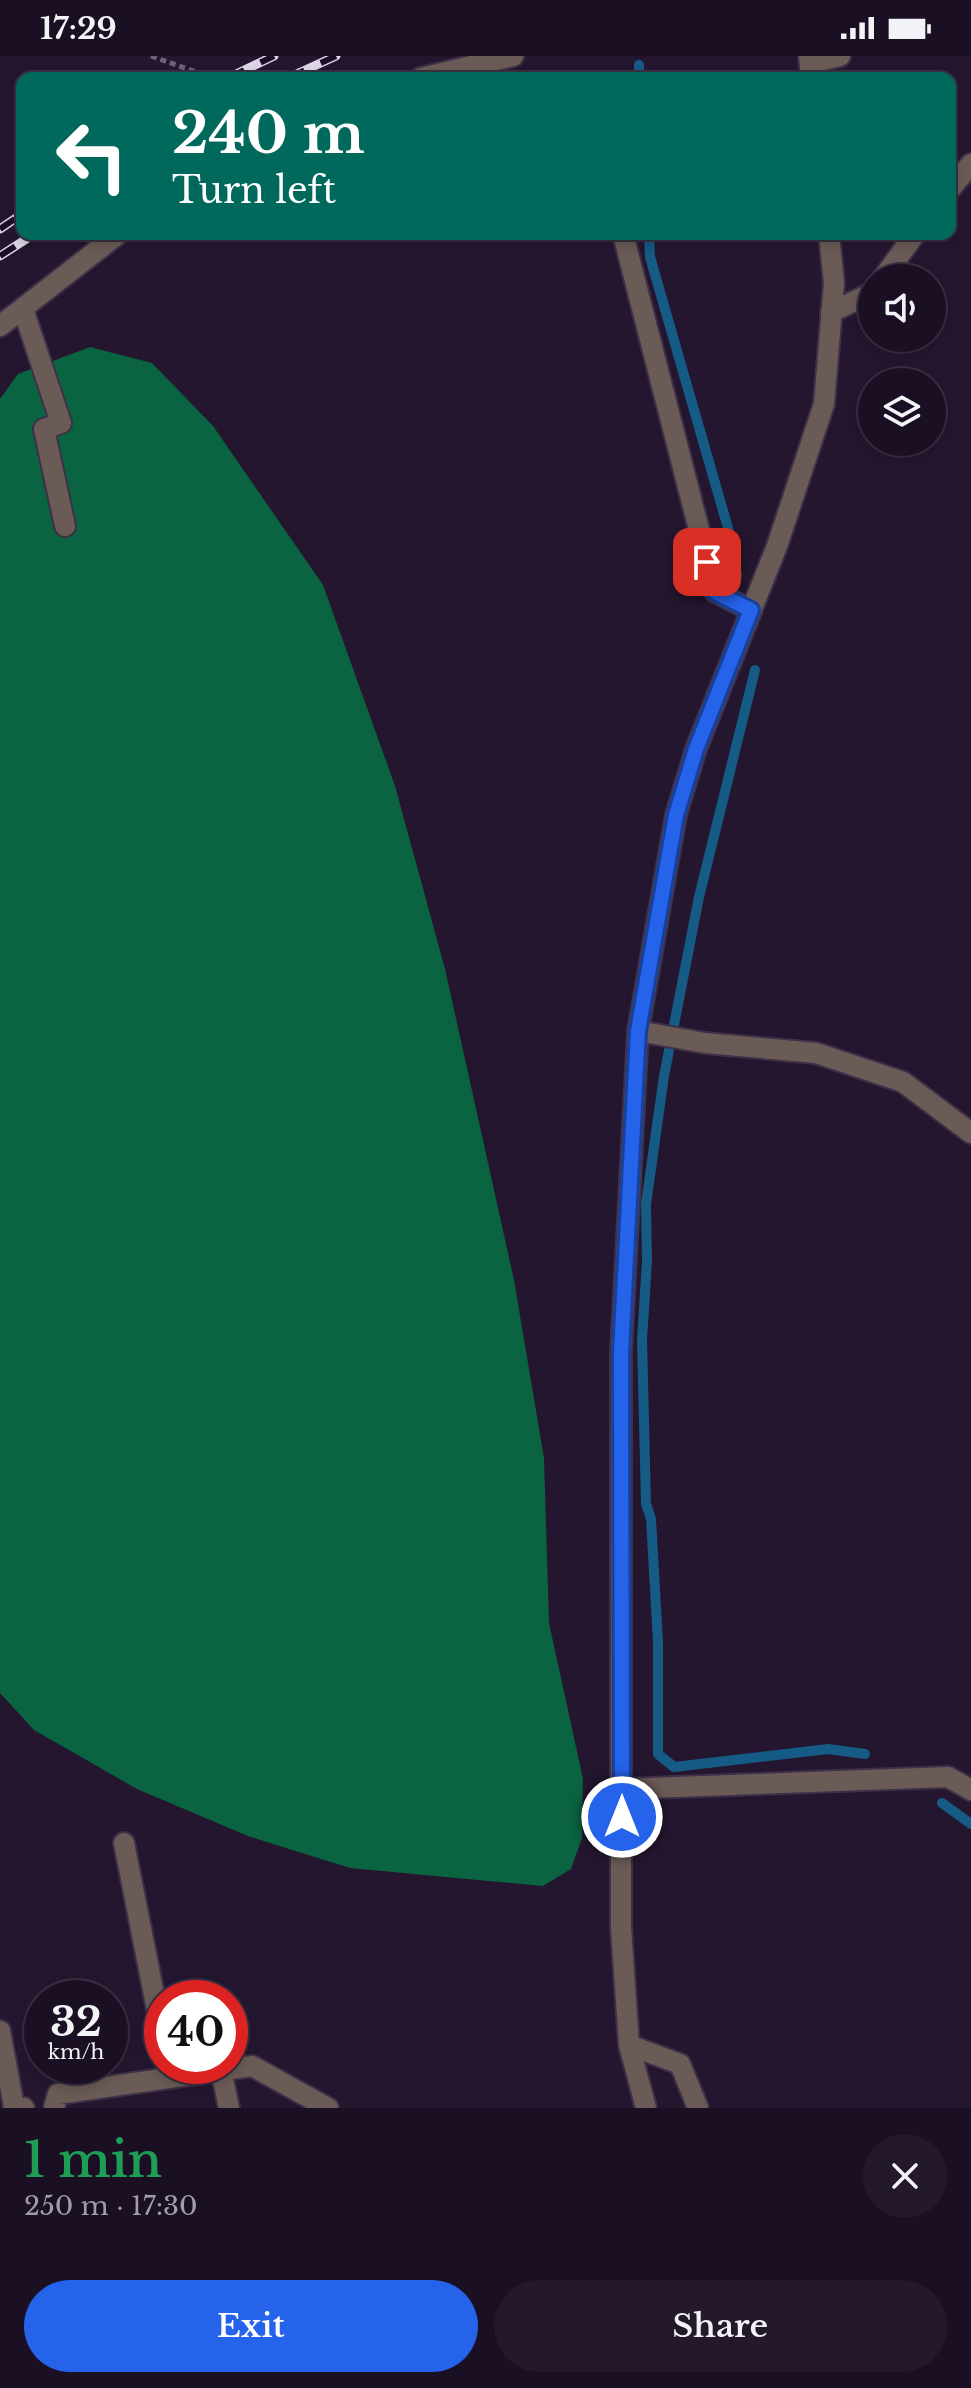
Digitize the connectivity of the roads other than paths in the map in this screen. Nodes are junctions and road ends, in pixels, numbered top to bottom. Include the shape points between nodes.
1 (511, 56) edge
2 (840, 56) edge
3 (810, 66) edge
4 (446, 72) edge
5 (971, 164) edge
6 (956, 182) edge
7 (110, 240) edge
8 (625, 240) edge
9 (830, 240) edge
10 (911, 240) edge
11 (893, 264) edge
12 (858, 299) edge
13 (23, 309) junction
14 (831, 312) junction
15 (0, 326) edge
16 (65, 526) dead end
17 (751, 610) junction
18 (645, 1032) junction
19 (971, 1133) edge
20 (622, 1789) junction
21 (971, 1790) edge
22 (124, 1843) dead end
23 (151, 1980) edge
24 (0, 2031) edge
25 (629, 2045) junction
26 (248, 2067) edge
27 (144, 2077) edge
28 (224, 2084) edge
29 (24, 2108) edge
30 (54, 2108) edge
31 (229, 2108) edge
32 (328, 2108) edge
33 (646, 2108) edge
34 (698, 2108) edge

1 - 4 street
2 - 3 street
5 - 6 street
7 - 13 street
8 - 17 street via 715,592
9 - 14 street
10 - 11 street
12 - 14 street
13 - 15 street
13 - 16 street via 61,423 44,429
14 - 17 street via 824,404
17 - 18 street via 676,815
18 - 19 street via 816,1053 903,1082
18 - 20 street via 621,1352
20 - 21 street via 948,1777
20 - 25 street via 621,1927
22 - 23 street
24 - 29 street via 14,2107
25 - 33 street
25 - 34 street via 680,2064
26 - 32 street
27 - 30 street via 58,2094
28 - 31 street

